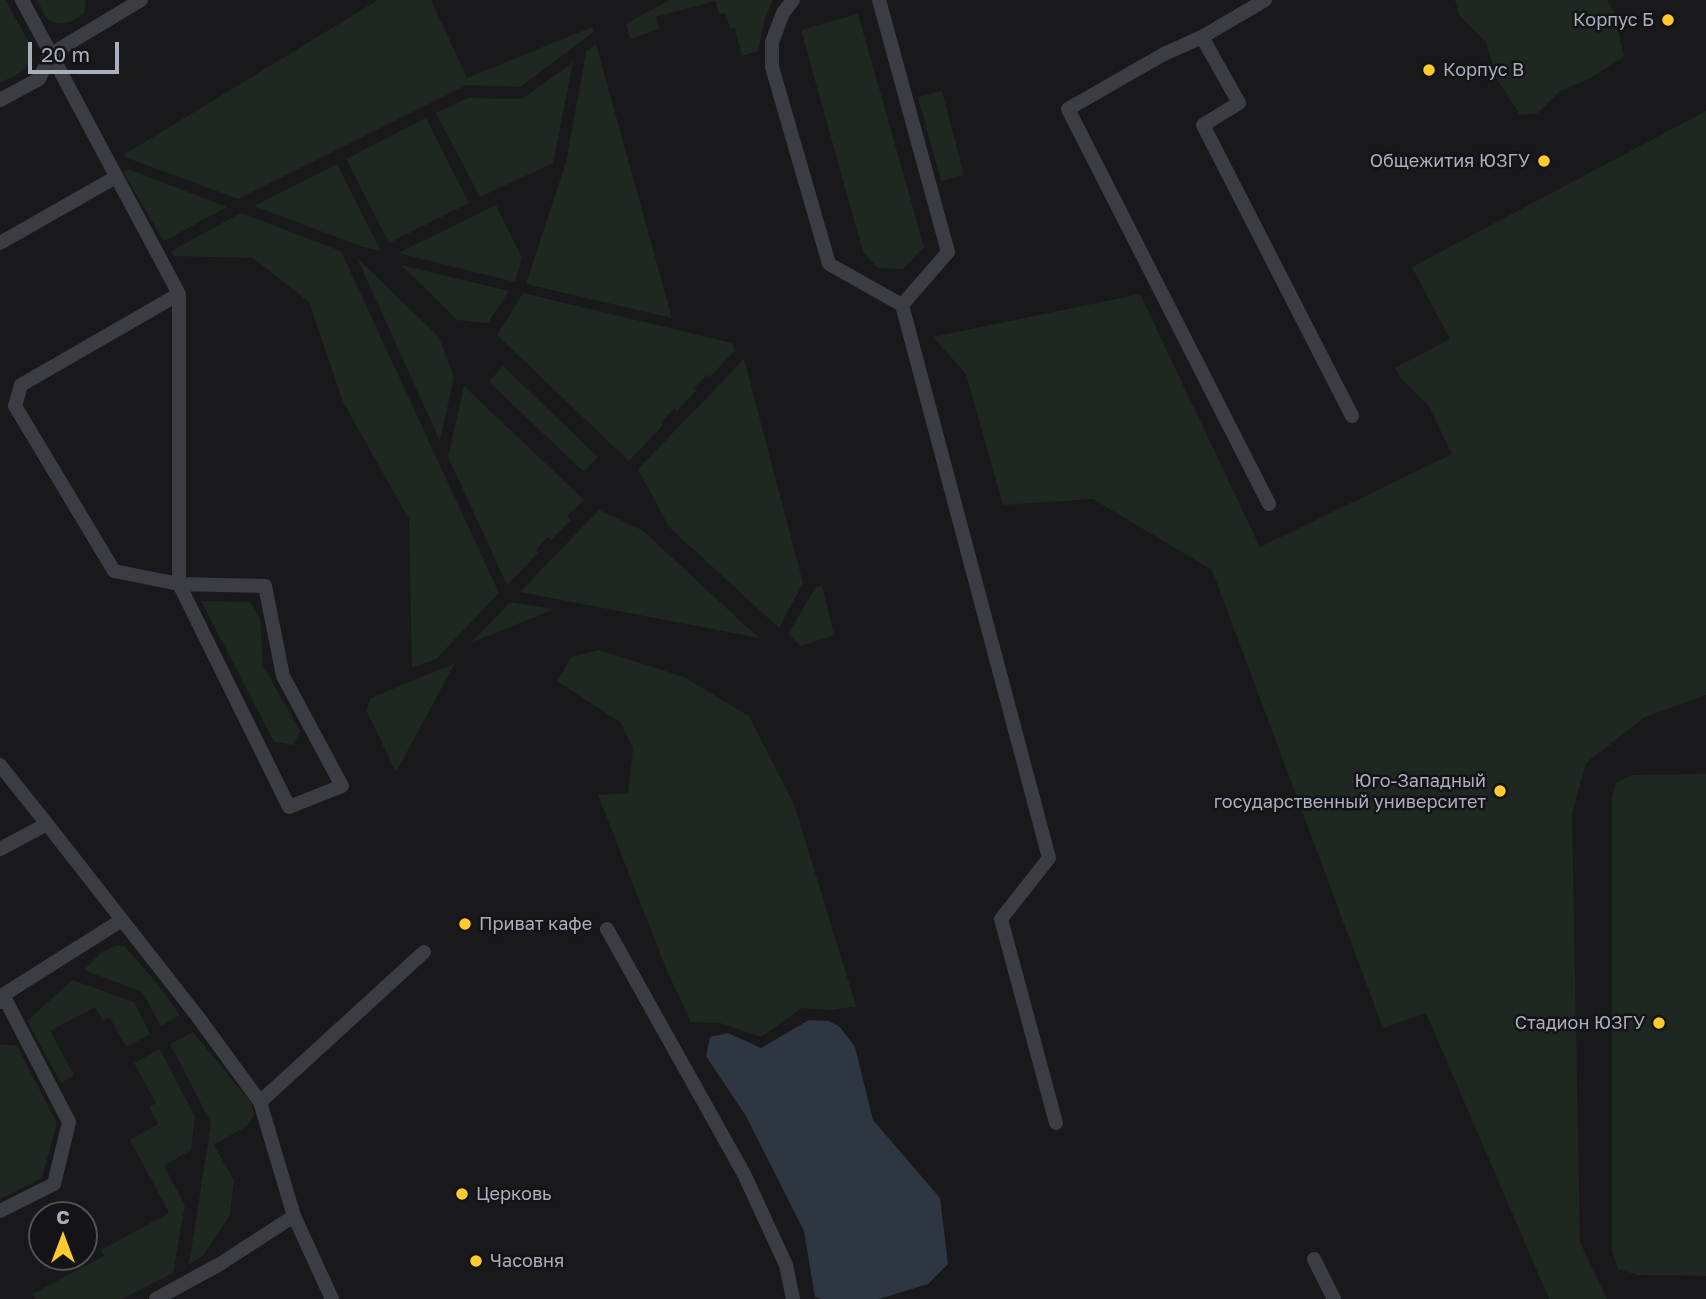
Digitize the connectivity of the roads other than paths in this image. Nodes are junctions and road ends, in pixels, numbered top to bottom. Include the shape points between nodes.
1 (22, 0) edge
2 (141, 0) edge
3 (793, 0) edge
4 (879, 0) edge
5 (1265, 0) edge
6 (1202, 37) junction
7 (51, 54) junction
8 (0, 100) edge
9 (116, 177) junction
10 (0, 243) edge
11 (178, 294) junction
12 (902, 304) junction
13 (1352, 416) dead end
14 (1269, 504) dead end
15 (178, 584) junction
16 (0, 765) edge
17 (47, 824) junction
18 (0, 849) edge
19 (122, 920) junction
20 (607, 929) dead end
21 (424, 953) dead end
22 (1, 999) edge
23 (260, 1101) junction
24 (1056, 1123) dead end
25 (0, 1211) edge
26 (294, 1216) junction
27 (1314, 1259) dead end
28 (156, 1299) edge
29 (332, 1299) edge
30 (793, 1299) edge
31 (1334, 1299) edge

1 - 7 lane
2 - 7 lane
3 - 12 lane via 772,42 772,67 829,264
4 - 12 lane via 948,252
5 - 6 lane
6 - 13 lane via 1239,103 1203,125
6 - 14 lane via 1068,108
7 - 8 lane via 39,79
7 - 9 lane
9 - 10 lane
9 - 11 lane
11 - 15 lane
11 - 15 lane via 21,385 15,406 114,571
12 - 24 lane via 1049,858 1001,919
15 - 15 lane via 265,586 283,676 342,786 289,807
16 - 17 lane
17 - 18 lane
17 - 19 lane
19 - 22 lane
19 - 23 lane
20 - 30 lane via 744,1174 786,1265
21 - 23 lane
22 - 25 lane via 69,1122 54,1184
23 - 26 lane
26 - 28 lane
26 - 29 lane
27 - 31 lane

